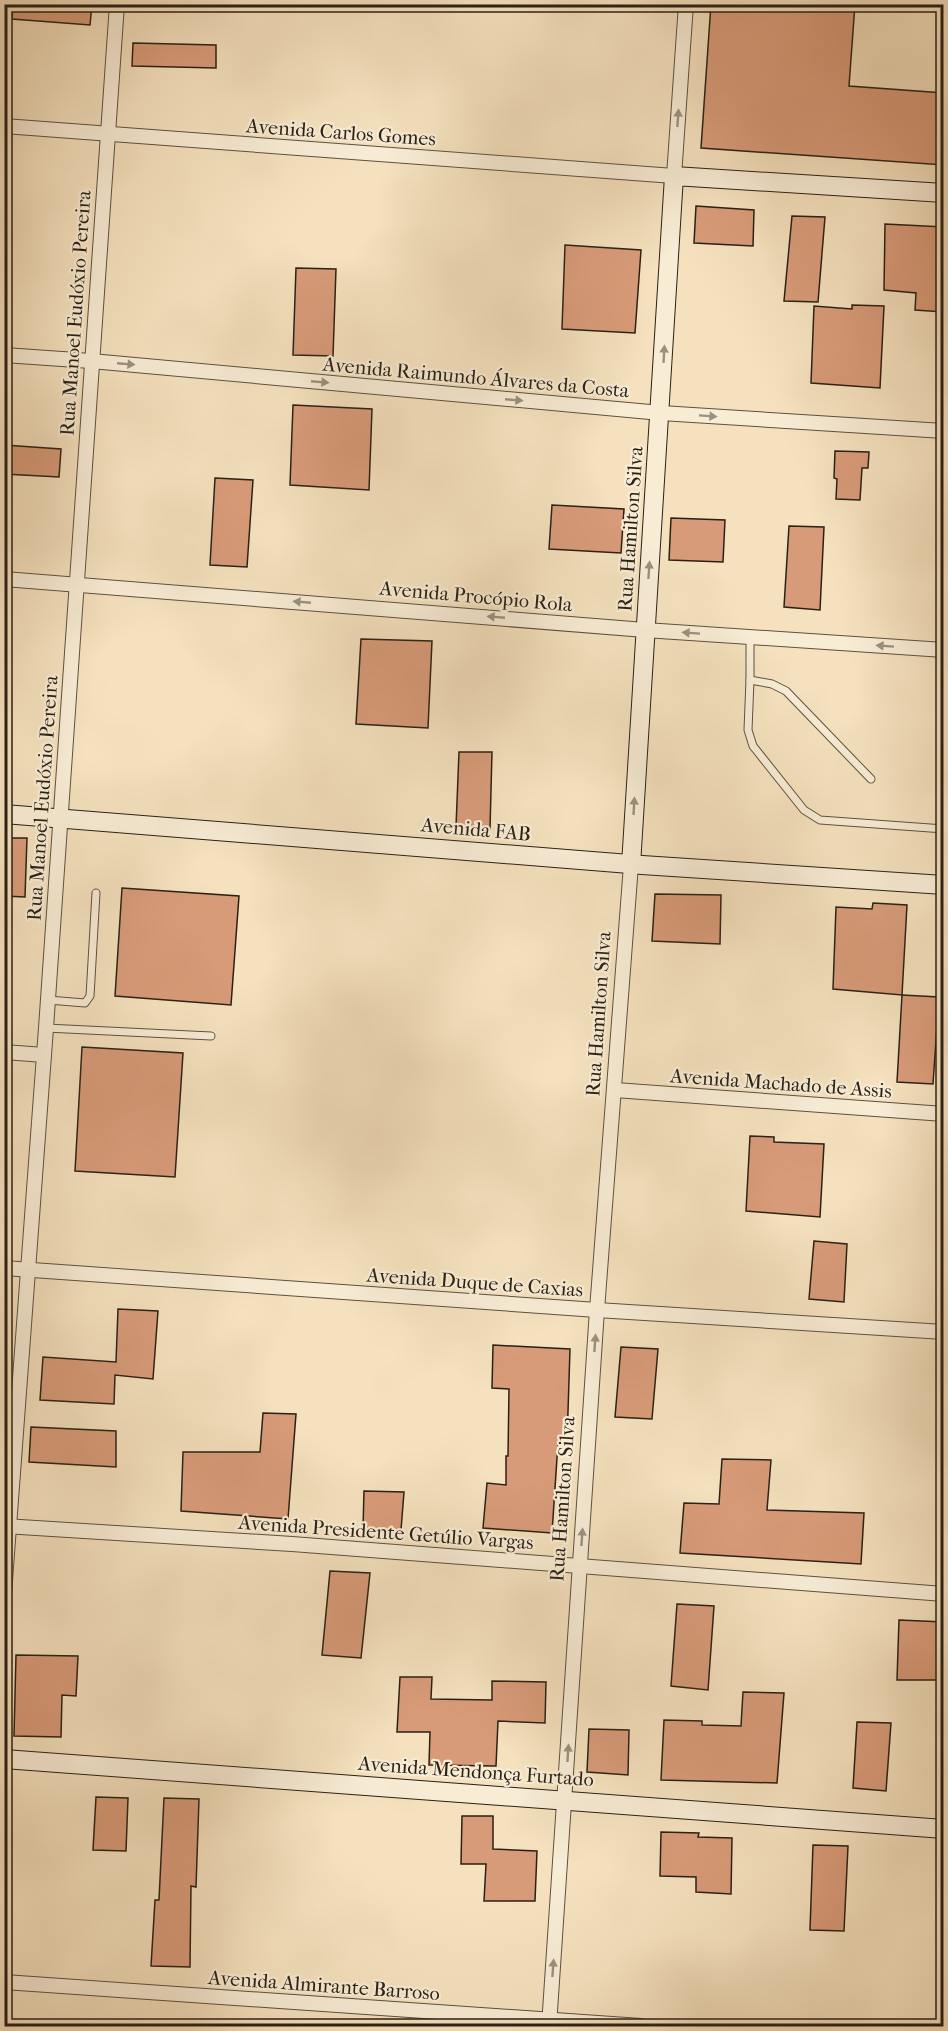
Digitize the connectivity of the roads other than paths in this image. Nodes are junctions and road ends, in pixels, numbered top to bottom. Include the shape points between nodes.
1 (117, 4) edge
2 (686, 4) edge
3 (4, 126) edge
4 (108, 135) junction
5 (674, 176) junction
6 (944, 193) edge
7 (4, 355) edge
8 (91, 361) junction
9 (661, 413) junction
10 (944, 431) edge
11 (4, 579) edge
12 (76, 584) junction
13 (645, 630) junction
14 (750, 637) junction
15 (944, 650) edge
16 (750, 680) junction
17 (871, 779) dead end
18 (4, 814) edge
19 (61, 818) junction
20 (944, 829) edge
21 (631, 865) junction
22 (944, 885) edge
23 (96, 893) dead end
24 (48, 1000) junction
25 (46, 1028) junction
26 (211, 1036) dead end
27 (4, 1052) edge
28 (44, 1055) junction
29 (615, 1090) junction
30 (944, 1114) edge
31 (4, 1268) edge
32 (27, 1269) junction
33 (597, 1310) junction
34 (944, 1332) edge
35 (6, 1526) edge
36 (580, 1566) junction
37 (4, 1594) edge
38 (944, 1594) edge
39 (4, 1759) edge
40 (565, 1801) junction
41 (944, 1829) edge
42 (4, 1982) edge
43 (550, 2024) edge
44 (641, 2026) edge

1 - 4 street, Rua Manoel Eudóxio Pereira
5 -> 2 street, Rua Hamilton Silva
3 - 4 street, Avenida Carlos Gomes
4 - 5 street, Avenida Carlos Gomes
4 - 8 street, Rua Manoel Eudóxio Pereira
5 - 6 street
9 -> 5 street, Rua Hamilton Silva
7 - 8 street, Avenida Raimundo Álvares da Costa
8 -> 9 street, Avenida Raimundo Álvares da Costa
8 - 12 street, Rua Manoel Eudóxio Pereira
9 -> 10 street, Avenida Raimundo Álvares da Costa
13 -> 9 street, Rua Hamilton Silva
11 - 12 street, Avenida Procópio Rola
13 -> 12 street, Avenida Procópio Rola
12 - 19 street, Rua Manoel Eudóxio Pereira
14 -> 13 street, Avenida Procópio Rola
21 -> 13 street, Rua Hamilton Silva
15 -> 14 street, Avenida Procópio Rola
14 - 16 lane
16 - 17 lane via 786,691
16 - 20 lane via 748,730 753,746 804,810 820,820
18 - 19 street, Avenida FAB
19 - 21 street, Avenida FAB
19 - 24 street, Rua Manoel Eudóxio Pereira
21 - 22 street, Avenida FAB
21 - 29 street, Rua Hamilton Silva
23 - 24 lane via 90,996 85,1003
24 - 25 street, Rua Manoel Eudóxio Pereira
25 - 26 lane
25 - 28 street, Rua Manoel Eudóxio Pereira
27 - 28 street
28 - 32 street, Rua Manoel Eudóxio Pereira
29 - 30 street, Avenida Machado de Assis
29 - 33 street, Rua Hamilton Silva
31 - 32 street, Avenida Duque de Caxias
32 - 33 street, Avenida Duque de Caxias
32 - 35 street, Rua Manoel Eudóxio Pereira
33 - 34 street, Avenida Duque de Caxias
36 -> 33 street, Rua Hamilton Silva
35 - 36 street, Avenida Presidente Getúlio Vargas
35 - 37 street, Rua Manoel Eudóxio Pereira
36 - 38 street, Avenida Presidente Getúlio Vargas
40 -> 36 street, Rua Hamilton Silva
39 - 40 street, Avenida Mendonça Furtado
40 - 41 street, Avenida Mendonça Furtado
43 -> 40 street, Rua Hamilton Silva
42 - 43 street, Avenida Almirante Barroso
43 - 44 street, Avenida Almirante Barroso

